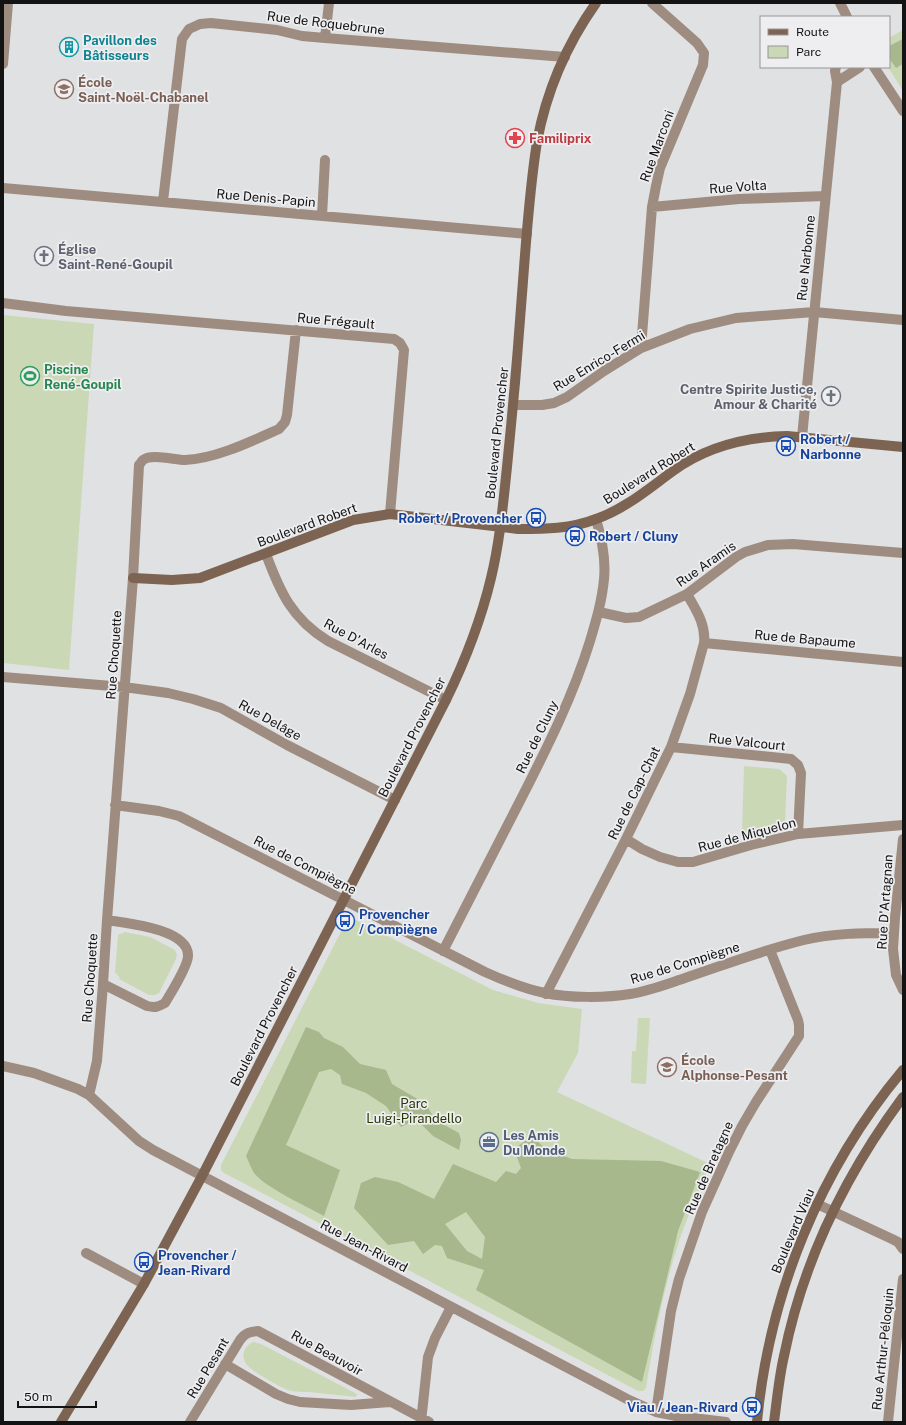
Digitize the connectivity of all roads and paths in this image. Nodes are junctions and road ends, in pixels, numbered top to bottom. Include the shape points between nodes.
1 (8, 3) edge
2 (328, 3) edge
3 (596, 3) edge
4 (652, 3) edge
5 (840, 3) edge
6 (846, 16) edge
7 (325, 38) junction
8 (565, 57) junction
9 (3, 64) edge
10 (836, 68) edge
11 (858, 68) edge
12 (875, 68) edge
13 (837, 82) junction
14 (903, 111) edge
15 (325, 160) dead end
16 (3, 188) edge
17 (825, 196) junction
18 (163, 201) junction
19 (652, 207) junction
20 (322, 216) junction
21 (527, 234) junction
22 (3, 303) edge
23 (814, 312) junction
24 (903, 320) edge
25 (296, 330) junction
26 (641, 348) junction
27 (514, 405) junction
28 (802, 437) junction
29 (903, 447) edge
30 (390, 514) junction
31 (596, 520) junction
32 (500, 527) junction
33 (903, 553) edge
34 (266, 554) junction
35 (133, 578) junction
36 (687, 594) junction
37 (599, 612) junction
38 (704, 643) junction
39 (903, 662) edge
40 (3, 677) edge
41 (124, 687) junction
42 (446, 700) junction
43 (671, 747) junction
44 (395, 800) junction
45 (115, 805) junction
46 (903, 825) edge
47 (798, 834) junction
48 (626, 839) junction
49 (903, 839) edge
50 (344, 900) junction
51 (107, 920) junction
52 (894, 933) junction
53 (770, 950) junction
54 (443, 951) junction
55 (103, 984) junction
56 (903, 990) edge
57 (546, 994) junction
58 (3, 1066) edge
59 (903, 1070) edge
60 (89, 1095) junction
61 (903, 1097) edge
62 (202, 1176) junction
63 (817, 1204) junction
64 (832, 1212) junction
65 (903, 1249) edge
66 (86, 1253) dead end
67 (903, 1279) edge
68 (144, 1284) junction
69 (451, 1307) junction
70 (250, 1332) joint
71 (225, 1364) junction
72 (390, 1402) junction
73 (656, 1412) junction
74 (423, 1421) edge
75 (61, 1422) edge
76 (190, 1422) edge
77 (726, 1422) edge
78 (757, 1422) edge
79 (774, 1422) edge
80 (888, 1422) edge

1 - 9 street
2 - 7 street
3 - 8 street, Boulevard Provencher
4 - 19 street, Rue Marconi via 697,43 704,53 703,65 660,168
5 - 6 street
7 - 8 street, Rue de Roquebrune
7 - 18 street, Rue de Roquebrune via 211,23 189,29 182,39
8 - 21 street, Boulevard Provencher via 552,86 537,141
10 - 13 street, Rue Narbonne
11 - 13 street
12 - 14 street
13 - 17 street, Rue Narbonne
15 - 20 street
16 - 18 street, Rue Denis-Papin
17 - 19 street, Rue Volta via 739,199
17 - 23 street, Rue Narbonne
18 - 20 street, Rue Denis-Papin
19 - 26 street, Rue Marconi
20 - 21 street, Rue Denis-Papin
21 - 27 street, Boulevard Provencher
22 - 25 street, Rue Frégault
23 - 24 street, Rue Enrico-Fermi
23 - 26 street, Rue Enrico-Fermi via 736,318 690,329
23 - 28 street, Rue Narbonne
25 - 30 street, Rue Frégault via 394,339 404,350
25 - 35 street, Rue Choquette via 287,416 279,429 199,459 142,460 138,473
26 - 27 street, Rue Enrico-Fermi via 567,397 542,405
27 - 32 street, Boulevard Provencher
28 - 29 street, Boulevard Robert
28 - 31 street, Boulevard Robert via 769,437 719,447 688,462 636,498
30 - 32 street, Boulevard Robert
30 - 34 street, Boulevard Robert via 353,520
31 - 32 street, Boulevard Robert via 554,528
31 - 37 street, Rue de Cluny via 602,541 604,566
32 - 42 street, Boulevard Provencher via 484,606 466,658
33 - 36 street, Rue Aramis via 768,544 736,557
34 - 35 street, Boulevard Robert via 200,578
34 - 42 street, Rue D'Arles via 290,606 317,634
35 - 41 street, Rue Choquette
36 - 37 street, Rue Aramis via 639,617 626,618
36 - 38 street, Rue de Cap-Chat via 701,618
37 - 54 street, Rue de Cluny via 564,711
38 - 39 street, Rue de Bapaume
38 - 43 street, Rue de Cap-Chat via 690,694
40 - 41 street
41 - 44 street, Rue Delâge via 168,693 221,708
41 - 45 street, Rue Choquette
42 - 44 street, Boulevard Provencher
43 - 47 street, Rue Valcourt via 791,759 798,765 801,773
43 - 48 street, Rue de Cap-Chat
44 - 50 street, Boulevard Provencher
45 - 50 street, Rue de Compiègne via 179,816
45 - 51 street, Rue Choquette
46 - 47 street, Rue de Miquelon
47 - 48 street, Rue de Miquelon via 751,844 693,862 660,858
48 - 57 street, Rue de Cap-Chat
49 - 52 street, Rue D'Artagnan
50 - 54 street, Rue de Compiègne
50 - 62 street, Boulevard Provencher
51 - 55 street, Rue Choquette
51 - 55 street via 148,926 174,938 187,948 188,958 165,1003 160,1007 147,1006
52 - 53 street, Rue de Compiègne via 824,936
52 - 56 street, Rue D'Artagnan via 894,967
53 - 57 street, Rue de Compiègne via 633,993 598,996
53 - 73 street, Rue de Bretagne via 798,1020 798,1036 742,1126 702,1212 671,1311
54 - 57 street, Rue de Compiègne via 507,982
55 - 60 street, Rue Choquette via 96,1061
58 - 60 street, Rue Jean-Rivard via 56,1080
59 - 63 street, Boulevard Viau via 851,1140
60 - 62 street, Rue Jean-Rivard via 139,1142
61 - 64 street via 865,1152
62 - 68 street, Boulevard Provencher
62 - 69 street, Rue Jean-Rivard
63 - 64 street
63 - 78 street, Boulevard Viau via 786,1280 773,1325 765,1360
64 - 65 street via 898,1242
64 - 79 street via 796,1307 784,1356
66 - 68 street
67 - 80 street, Rue Arthur-Péloquin
68 - 75 street, Boulevard Provencher
69 - 73 street, Rue Jean-Rivard
69 - 74 street via 428,1357
70 - 71 street, Rue Pesant via 244,1334
70 - 72 street, Rue Beauvoir via 258,1331 267,1335
71 - 72 street via 276,1394 300,1402 351,1406
71 - 76 street, Rue Pesant
72 - 74 street, Rue Beauvoir
73 - 77 street, Rue Jean-Rivard

